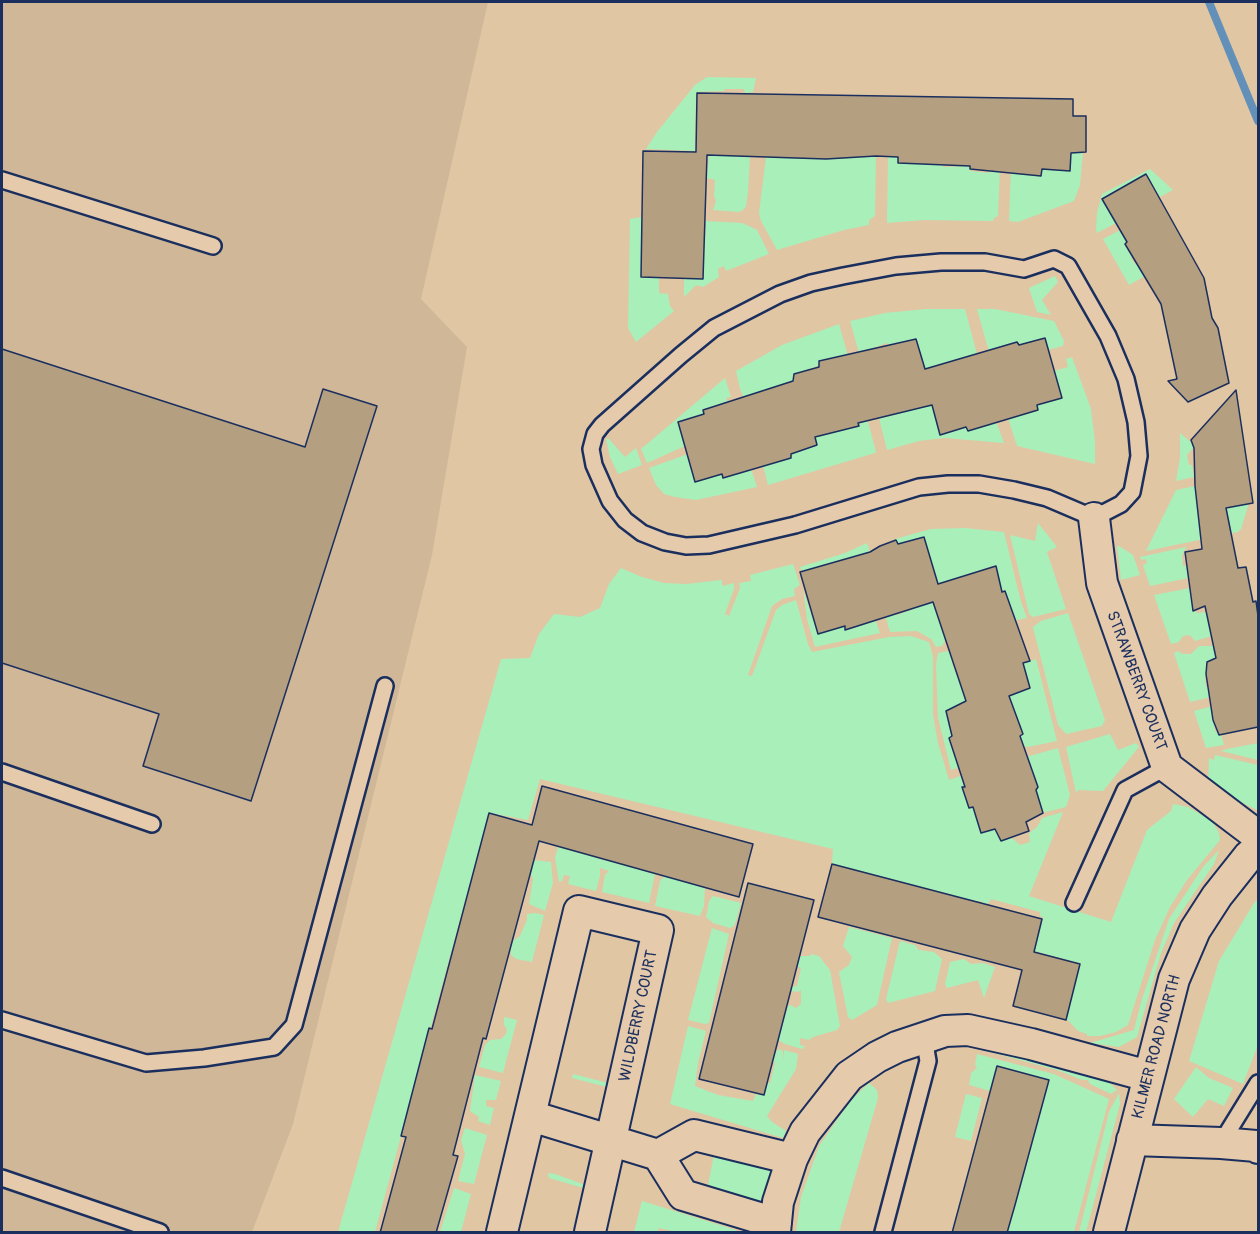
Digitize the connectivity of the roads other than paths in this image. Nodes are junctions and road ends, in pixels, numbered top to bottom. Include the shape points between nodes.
1 (2, 180) edge
2 (213, 246) dead end
3 (1095, 518) junction
4 (385, 686) dead end
5 (1167, 767) junction
6 (2, 772) edge
7 (152, 824) dead end
8 (1258, 836) edge
9 (1258, 848) edge
10 (1074, 903) dead end
11 (2, 1020) edge
12 (924, 1038) junction
13 (1148, 1076) junction
14 (1258, 1083) edge
15 (531, 1116) junction
16 (1132, 1140) junction
17 (612, 1142) junction
18 (1221, 1143) junction
19 (1258, 1148) edge
20 (658, 1155) junction
21 (792, 1160) junction
22 (2, 1178) edge
23 (776, 1228) edge
24 (160, 1233) edge
25 (502, 1233) edge
26 (590, 1233) edge
27 (883, 1233) edge
28 (1109, 1233) edge

1 - 2 lane
3 - 3 lane via 1025,492 979,484 948,484 919,488 795,525 709,545 686,546 642,533 625,520 609,501 591,449 602,425 681,355 714,328 780,294 811,283 896,266 985,262 1023,269 1054,259 1068,266 1108,336 1126,379 1136,422 1139,456 1132,492 1121,504
3 - 5 street, STRAWBERRY COURT via 1102,583
4 - 11 lane via 294,1025 274,1047 146,1063
5 - 8 street, STRAWBERRY COURT
5 - 10 lane via 1125,790
6 - 7 lane
9 - 13 street, KILMER ROAD NORTH via 1216,896 1195,930 1174,979
12 - 13 street via 945,1031 968,1030
12 - 21 street via 877,1056 849,1076 805,1132
12 - 27 lane via 927,1061
13 - 16 street, KILMER ROAD NORTH
14 - 18 lane
15 - 17 street
15 - 17 street, WILDBERRY COURT via 579,911 658,930
15 - 25 street, WILDBERRY COURT
16 - 18 street
16 - 28 street, KILMER ROAD NORTH
17 - 20 street
17 - 26 street, WILDBERRY COURT
18 - 19 street
20 - 21 street via 694,1135
20 - 23 street via 683,1195
21 - 23 street via 778,1202
22 - 24 lane

